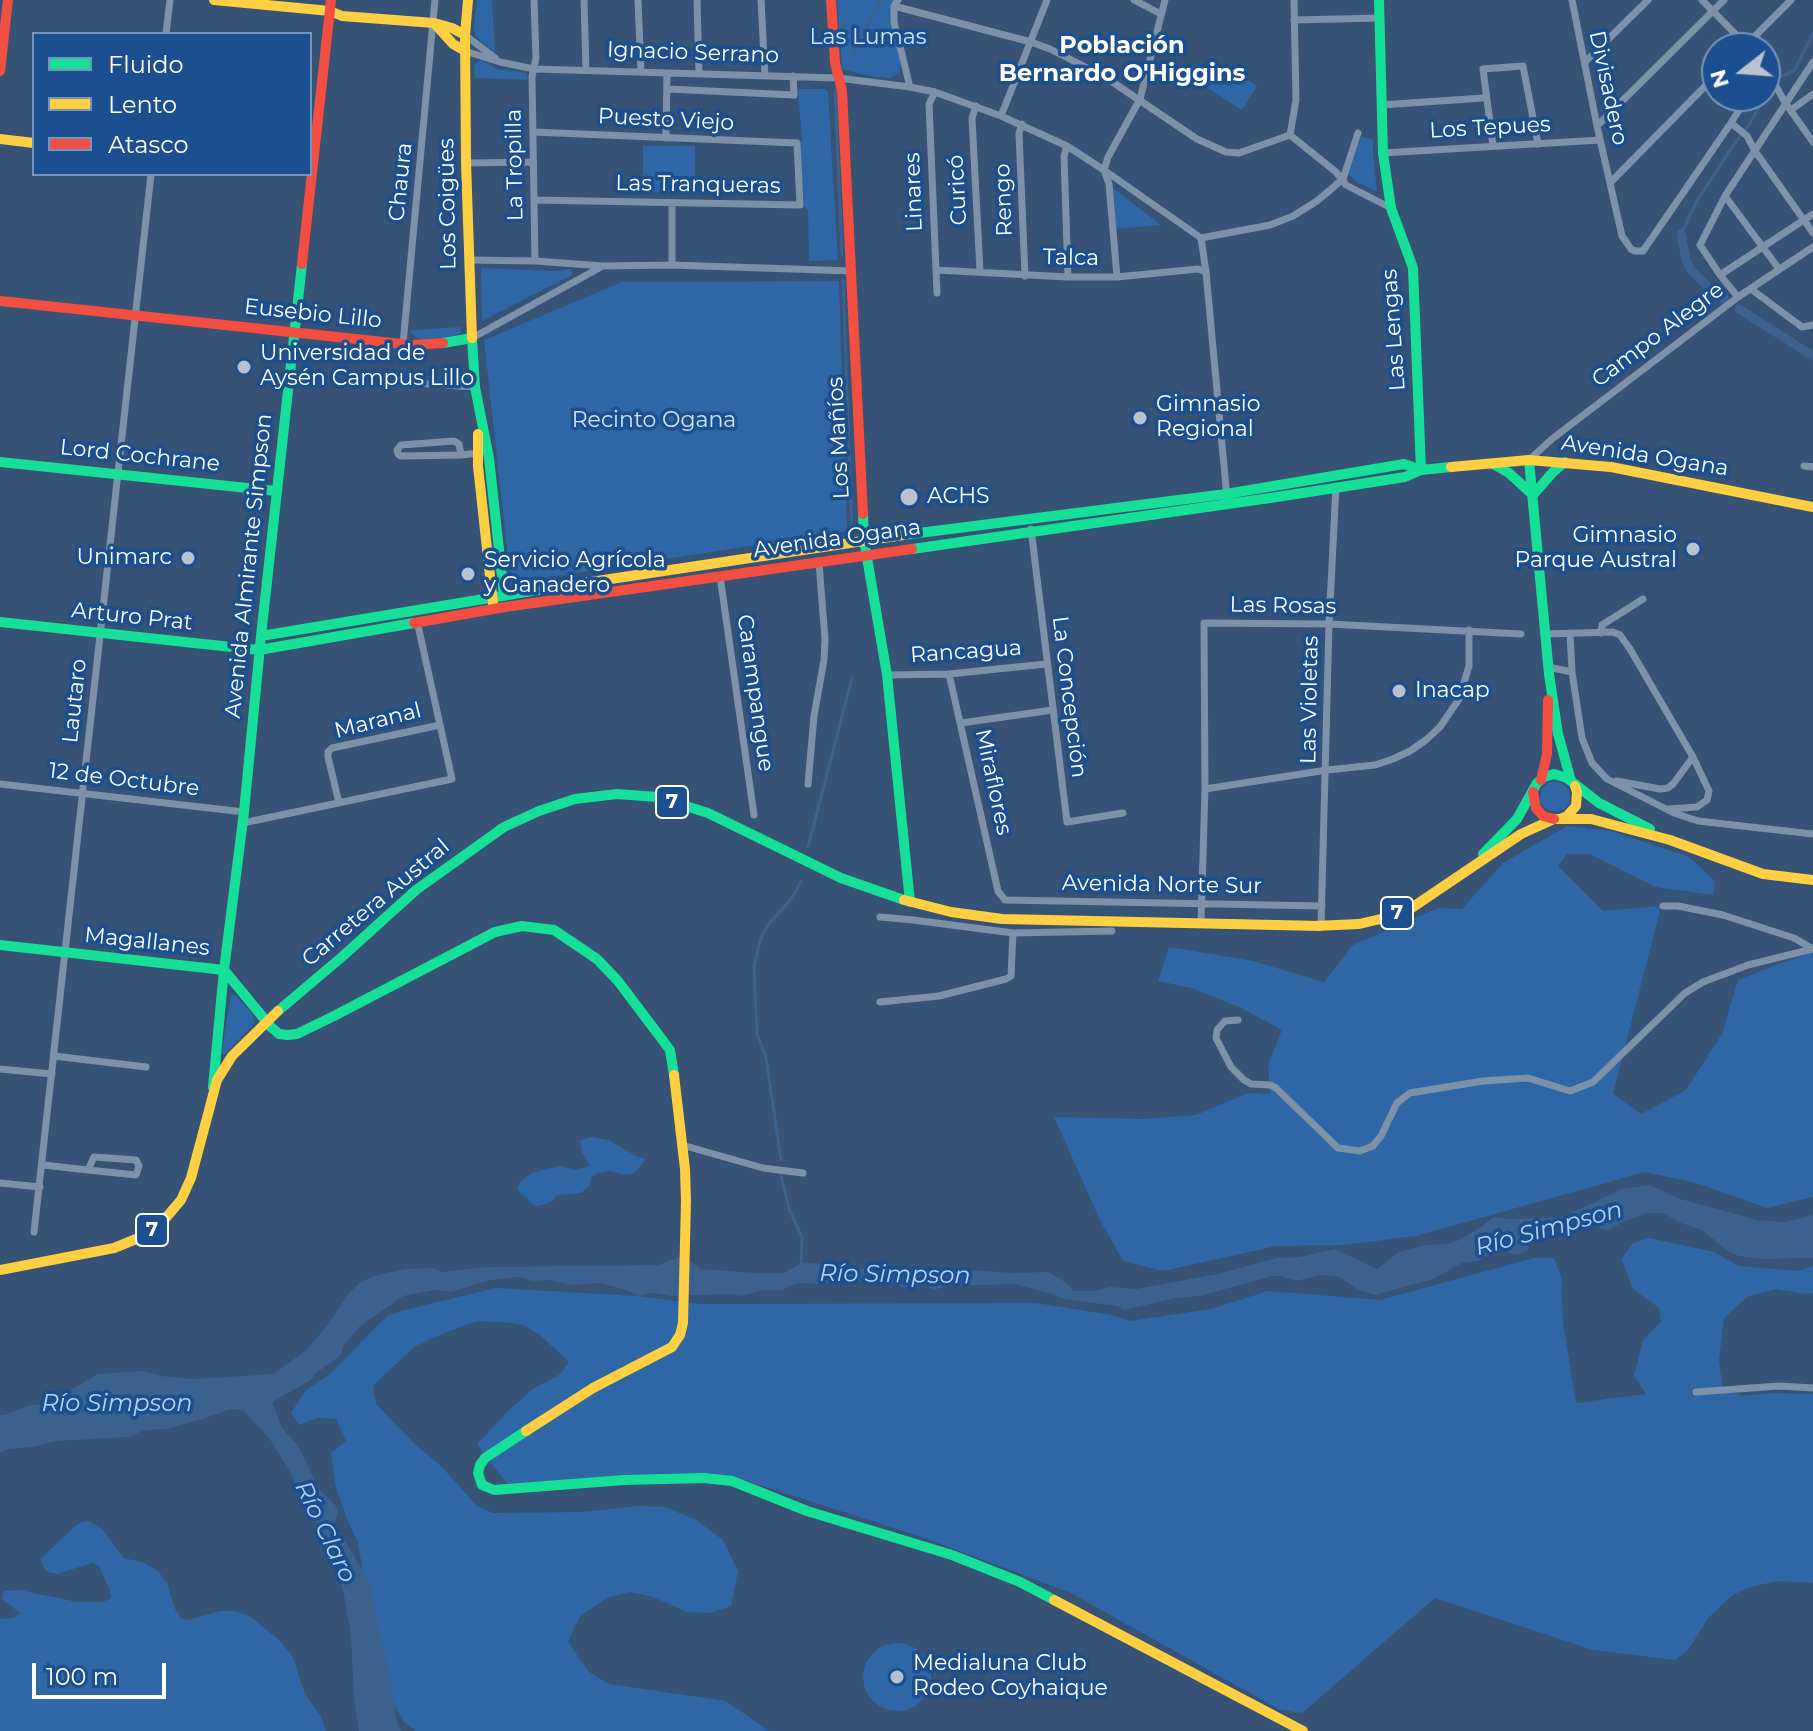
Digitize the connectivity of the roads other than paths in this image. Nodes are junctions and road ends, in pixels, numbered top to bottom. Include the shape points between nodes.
1 (8, 0) edge
2 (170, 0) edge
3 (214, 0) edge
4 (435, 0) edge
5 (468, 0) edge
6 (534, 0) edge
7 (584, 0) edge
8 (638, 0) edge
9 (697, 0) edge
10 (761, 0) edge
11 (831, 0) edge
12 (1047, 0) edge
13 (1134, 0) edge
14 (1165, 0) edge
15 (1294, 0) edge
16 (1379, 0) edge
17 (1572, 0) edge
18 (1648, 0) edge
19 (1702, 0) edge
20 (1724, 0) edge
21 (1791, 0) edge
22 (896, 3) edge
23 (330, 6) edge
24 (1713, 11) junction
25 (1161, 14) junction
26 (1380, 18) junction
27 (1294, 20) junction
28 (434, 23) junction
29 (166, 32) edge
30 (1732, 32) edge
31 (1760, 32) edge
32 (465, 35) junction
33 (1031, 42) junction
34 (465, 51) junction
35 (500, 62) junction
36 (1585, 62) junction
37 (1813, 62) edge
38 (534, 69) junction
39 (586, 70) junction
40 (0, 71) edge
41 (641, 72) junction
42 (667, 73) junction
43 (699, 74) junction
44 (765, 76) junction
45 (793, 76) junction
46 (838, 78) junction
47 (910, 87) junction
48 (668, 89) junction
49 (1701, 90) edge
50 (935, 92) junction
51 (1781, 93) edge
52 (1813, 94) edge
53 (1483, 98) dead end
54 (1140, 99) junction
55 (1381, 105) junction
56 (976, 106) junction
57 (1789, 107) junction
58 (1738, 112) edge
59 (1001, 116) junction
60 (1731, 123) junction
61 (1022, 124) junction
62 (1597, 126) junction
63 (533, 132) junction
64 (1358, 133) dead end
65 (1290, 135) junction
66 (666, 138) junction
67 (0, 139) edge
68 (1600, 140) junction
69 (1813, 142) edge
70 (32, 143) edge
71 (797, 143) joint
72 (1538, 144) junction
73 (1067, 146) junction
74 (1493, 146) junction
75 (1755, 151) junction
76 (1383, 153) junction
77 (533, 162) junction
78 (466, 163) junction
79 (312, 164) edge
80 (1104, 170) junction
81 (151, 176) edge
82 (311, 176) edge
83 (1343, 179) junction
84 (1610, 183) junction
85 (1725, 196) junction
86 (534, 200) junction
87 (672, 203) junction
88 (1391, 208) junction
89 (1813, 214) edge
90 (1804, 220) junction
91 (1813, 233) edge
92 (1201, 238) junction
93 (1813, 247) edge
94 (1762, 248) junction
95 (469, 260) junction
96 (535, 261) junction
97 (672, 265) junction
98 (603, 266) junction
99 (1779, 269) junction
100 (936, 270) junction
101 (852, 271) junction
102 (980, 271) junction
103 (1206, 272) junction
104 (1720, 275) junction
105 (1025, 276) junction
106 (1068, 277) junction
107 (1117, 277) junction
108 (1751, 289) junction
109 (937, 293) dead end
110 (1738, 297) junction
111 (0, 301) edge
112 (135, 316) junction
113 (1813, 325) edge
114 (294, 332) junction
115 (472, 338) junction
116 (403, 344) junction
117 (398, 382) dead end
118 (475, 387) junction
119 (478, 406) junction
120 (479, 453) junction
121 (461, 455) junction
122 (1529, 460) junction
123 (0, 462) edge
124 (1566, 462) junction
125 (1493, 464) junction
126 (1421, 470) junction
127 (118, 474) junction
128 (1336, 475) junction
129 (1336, 487) junction
130 (276, 491) junction
131 (1533, 495) junction
132 (1227, 499) junction
133 (1813, 507) edge
134 (1030, 519) junction
135 (1031, 531) junction
136 (864, 540) junction
137 (866, 555) junction
138 (819, 563) junction
139 (720, 576) junction
140 (504, 596) junction
141 (1643, 599) dead end
142 (493, 603) junction
143 (417, 621) junction
144 (0, 622) edge
145 (1329, 624) junction
146 (1469, 630) junction
147 (1570, 633) junction
148 (1601, 633) junction
149 (101, 634) junction
150 (1521, 634) dead end
151 (1545, 634) junction
152 (261, 636) junction
153 (259, 650) junction
154 (1046, 664) junction
155 (1548, 670) junction
156 (1572, 672) junction
157 (949, 674) junction
158 (887, 675) junction
159 (1053, 710) junction
160 (961, 723) junction
161 (440, 725) junction
162 (1693, 757) junction
163 (1327, 770) junction
164 (1607, 779) junction
165 (1541, 780) junction
166 (1573, 783) junction
167 (0, 784) edge
168 (808, 784) dead end
169 (1205, 789) junction
170 (1533, 792) junction
171 (83, 793) junction
172 (339, 803) junction
173 (1666, 809) junction
174 (1123, 813) dead end
175 (754, 815) dead end
176 (243, 818) junction
177 (1557, 819) junction
178 (1813, 834) edge
179 (1670, 840) junction
180 (1463, 874) junction
181 (1813, 880) edge
182 (1001, 898) joint
183 (910, 902) junction
184 (1202, 903) junction
185 (1322, 906) junction
186 (1663, 906) dead end
187 (880, 917) dead end
188 (913, 920) junction
189 (1201, 925) junction
190 (1321, 926) junction
191 (1112, 931) dead end
192 (1013, 933) junction
193 (0, 945) edge
194 (1813, 949) edge
195 (66, 953) junction
196 (224, 970) junction
197 (880, 1002) dead end
198 (1238, 1020) dead end
199 (266, 1021) junction
200 (54, 1056) junction
201 (146, 1067) dead end
202 (0, 1069) edge
203 (52, 1074) junction
204 (213, 1089) junction
205 (682, 1145) junction
206 (43, 1165) junction
207 (88, 1170) junction
208 (803, 1173) dead end
209 (0, 1183) edge
210 (40, 1187) junction
211 (34, 1232) dead end
212 (0, 1270) edge
213 (1813, 1388) edge
214 (1696, 1392) dead end
215 (1303, 1731) edge

1 - 40 main road
2 - 29 street
3 - 23 main road, Ignacio Serrano
4 - 28 street, Chaura
5 - 32 main road, Los Coigües
6 - 38 street, La Tropilla
7 - 39 street
8 - 41 street
9 - 43 street
10 - 44 street
11 - 46 main road, Los Mañíos
12 - 33 street
13 - 25 street
14 - 25 street
15 - 27 street
16 - 26 main road, Las Lengas
17 - 36 street, Divisadero
18 - 36 street
19 - 24 street
20 - 24 street
21 - 31 street
22 - 33 street
22 - 47 street via 894,22
23 - 28 main road, Ignacio Serrano via 342,16
23 - 79 main road, Avenida Almirante Simpson
24 - 30 street
24 - 62 street
25 - 54 street
26 - 27 street
26 - 55 main road, Las Lengas
27 - 65 street via 1296,100
28 - 32 main road, Ignacio Serrano
28 - 34 main road, Ignacio Serrano
28 - 116 street, Chaura
32 - 34 main road, Los Coigües
32 - 35 street, Ignacio Serrano
33 - 54 street
33 - 59 street
34 - 35 street, Ignacio Serrano
34 - 78 main road, Los Coigües
35 - 38 street, Ignacio Serrano
36 - 62 street, Divisadero
37 - 57 street
38 - 39 street, Ignacio Serrano
38 - 63 street, La Tropilla
39 - 41 street, Ignacio Serrano
41 - 42 street, Ignacio Serrano
42 - 43 street, Ignacio Serrano
42 - 48 street
43 - 44 street, Ignacio Serrano
44 - 45 street, Ignacio Serrano
45 - 46 street, Ignacio Serrano
45 - 48 street via 794,95
46 - 47 street, Ignacio Serrano
46 - 101 main road, Los Mañíos
47 - 50 street, Ignacio Serrano
48 - 66 street
49 - 84 street
50 - 56 street, Ignacio Serrano
50 - 100 street, Linares via 929,104
51 - 57 street
52 - 57 street
53 - 55 street
54 - 65 street via 1197,139 1226,152 1239,153
54 - 80 street
55 - 76 main road, Las Lengas
56 - 59 street, Ignacio Serrano
56 - 102 street, Curicó via 972,118
57 - 69 street
57 - 75 street
58 - 60 street
59 - 61 street, Ignacio Serrano
60 - 75 street
60 - 84 street, Divisadero via 1643,251 1635,251 1622,236
61 - 73 street, Ignacio Serrano
61 - 105 street, Rengo
62 - 68 street, Divisadero
63 - 66 street, Puesto Viejo
63 - 77 street, La Tropilla
64 - 83 street
65 - 83 street
66 - 71 street, Puesto Viejo
67 - 70 main road
68 - 72 street, Los Tepues
68 - 84 street, Divisadero
71 - 87 street, Las Tranqueras via 800,205
72 - 74 street, Los Tepues
72 - 74 street via 1523,66 1483,69
73 - 80 street, Ignacio Serrano
73 - 106 street
74 - 76 street, Los Tepues
75 - 85 street
75 - 90 street
76 - 88 main road, Las Lengas
77 - 78 street
77 - 86 street, La Tropilla
78 - 95 main road, Los Coigües
80 - 92 street, Ignacio Serrano
80 - 107 street
81 - 112 street, Lautaro
82 - 114 main road, Avenida Almirante Simpson
83 - 88 street
83 - 92 street via 1293,216
85 - 94 street
85 - 104 street via 1700,245
86 - 87 street, Las Tranqueras
86 - 96 street, La Tropilla
87 - 97 street
88 - 126 main road, Las Lengas via 1413,268
89 - 90 street
90 - 91 street
90 - 94 street
92 - 103 street
93 - 99 street, Campo Alegre
94 - 99 street
94 - 104 street
95 - 96 street, Eusebio Lillo
95 - 115 main road, Los Coigües
96 - 98 street, Eusebio Lillo
97 - 98 street, Eusebio Lillo
97 - 101 street, Eusebio Lillo
98 - 115 street, Eusebio Lillo
99 - 108 street, Campo Alegre
100 - 102 street, Talca
100 - 109 street, Linares
101 - 136 main road, Los Mañíos
102 - 105 street, Talca
103 - 107 street, Talca
103 - 132 street
104 - 110 street
105 - 106 street, Talca
106 - 107 street, Talca
108 - 110 street, Campo Alegre
108 - 113 street via 1802,327
110 - 122 street, Campo Alegre
111 - 112 main road, Eusebio Lillo
112 - 114 main road, Eusebio Lillo
112 - 127 street, Lautaro
114 - 116 main road, Eusebio Lillo
114 - 130 main road, Avenida Almirante Simpson
115 - 116 main road, Eusebio Lillo
115 - 118 main road, Los Coigües
117 - 118 street
118 - 119 main road, Los Coigües
119 - 120 main road, Los Coigües
119 - 140 main road, Los Coigües
120 - 121 street
120 - 142 main road, Los Coigües
121 - 121 street via 401,456 397,452 401,445 454,441
122 - 124 main road, Avenida Ogana
122 - 125 main road, Avenida Ogana
122 - 131 main road
123 - 127 main road, Lord Cochrane
124 - 131 main road
124 - 133 main road, Avenida Ogana
125 - 126 main road, Avenida Ogana
125 - 131 main road
126 - 128 main road, Avenida Ogana via 1404,464
126 - 129 main road, Avenida Ogana
127 - 130 main road, Lord Cochrane
127 - 149 street, Lautaro
128 - 129 street, Las Violetas
128 - 132 main road, Avenida Ogana
129 - 132 main road, Avenida Ogana
129 - 145 street, Las Violetas
130 - 152 main road, Avenida Almirante Simpson
131 - 151 main road
132 - 134 main road, Avenida Ogana
132 - 135 main road, Avenida Ogana
134 - 135 street, La Concepción
134 - 136 main road, Avenida Ogana
135 - 137 main road, Avenida Ogana
135 - 154 street, La Concepción
136 - 137 main road, Los Mañíos
136 - 140 main road, Avenida Ogana
137 - 138 main road, Avenida Ogana
137 - 158 main road, Los Mañíos
138 - 139 main road, Avenida Ogana
138 - 168 street via 824,660
139 - 142 main road, Avenida Ogana
139 - 175 street, Carampangue
140 - 142 main road, Avenida Ogana
141 - 148 street via 1602,625
142 - 143 main road, Avenida Ogana
142 - 152 main road, Avenida Ogana
143 - 153 main road, Avenida Ogana
143 - 161 street
144 - 149 main road, Arturo Prat
145 - 146 street, Las Rosas
145 - 163 street, Las Violetas
145 - 169 street, Las Rosas via 1204,623
146 - 150 street, Las Rosas
146 - 163 street via 1463,688 1433,734 1393,759
147 - 148 street
147 - 151 street
147 - 156 street
148 - 162 street via 1620,635
149 - 153 main road, Arturo Prat
149 - 171 street, Lautaro
151 - 155 main road
152 - 153 main road, Avenida Almirante Simpson
153 - 176 main road, Avenida Almirante Simpson
154 - 157 street, Rancagua
154 - 159 street, La Concepción
155 - 156 street
155 - 165 main road via 1547,754
155 - 166 main road via 1558,734
156 - 164 street via 1582,738 1592,763
157 - 158 street, Rancagua
157 - 160 street, Miraflores
158 - 183 main road, Los Mañíos
159 - 160 street
159 - 174 street, La Concepción via 1067,822
160 - 182 street, Miraflores
161 - 172 street, Maranal via 332,748 328,757
161 - 172 street, 12 de Octubre via 452,779
162 - 164 street via 1668,788
162 - 173 street via 1709,791 1707,800 1697,807
163 - 169 street
163 - 185 street, Las Violetas
164 - 173 street
165 - 166 main road via 1554,774
165 - 170 main road, Carretera Austral / 7
166 - 177 main road via 1576,806
166 - 179 main road, Carretera Austral / 7 via 1599,803
167 - 171 street, 12 de Octubre
169 - 184 street, Las Rosas
170 - 177 main road via 1539,812
170 - 180 main road, Carretera Austral / 7 via 1517,819
171 - 176 street, 12 de Octubre
171 - 195 street, Lautaro
172 - 176 street, 12 de Octubre
173 - 178 street via 1698,821
176 - 196 main road, Avenida Almirante Simpson
177 - 179 main road, Carretera Austral / 7 via 1591,819
177 - 180 main road, Carretera Austral / 7 via 1521,834
179 - 181 main road, Carretera Austral / 7 via 1763,874
180 - 190 main road, Carretera Austral / 7 via 1410,909 1359,924
182 - 184 street, Avenida Norte Sur
183 - 188 street, Los Mañíos
183 - 189 main road, Carretera Austral / 7 via 1002,919
183 - 199 main road, Carretera Austral / 7 via 841,878 708,813 657,797 575,799 504,827 470,851 416,890
184 - 185 street, Avenida Norte Sur
184 - 189 street, Las Rosas
185 - 190 street, Las Violetas
186 - 194 street via 1723,915
187 - 188 street
188 - 192 street
189 - 190 main road, Carretera Austral
191 - 192 street
192 - 197 street via 1011,976 1006,979 939,996
193 - 195 main road, Magallanes
194 - 198 street via 1703,982 1593,1082 1570,1091 1528,1078 1410,1093 1397,1103 1373,1146 1360,1151 1338,1148 1276,1088 1251,1084 1231,1067 1217,1030 1225,1021
195 - 196 main road, Magallanes
195 - 200 street, Lautaro
196 - 199 main road, Magallanes
196 - 204 main road, Avenida Almirante Simpson
199 - 204 main road, Carretera Austral / 7 via 226,1063
199 - 205 main road via 279,1034 297,1034 495,932 522,926 554,930 597,959 670,1050
200 - 201 street
200 - 203 street, Lautaro
202 - 203 street
203 - 206 street, Lautaro
204 - 212 main road, Carretera Austral / 7 via 191,1178 164,1220 114,1248
205 - 208 street via 763,1168
205 - 215 main road via 686,1201 680,1335 672,1347 593,1388 485,1458 478,1473 482,1485 505,1490 673,1478 744,1484 807,1511 952,1555 1020,1582
206 - 207 street
206 - 210 street, Lautaro
207 - 207 street via 94,1157 136,1160 139,1166 136,1175
209 - 210 street
210 - 211 street, Lautaro
213 - 214 street

